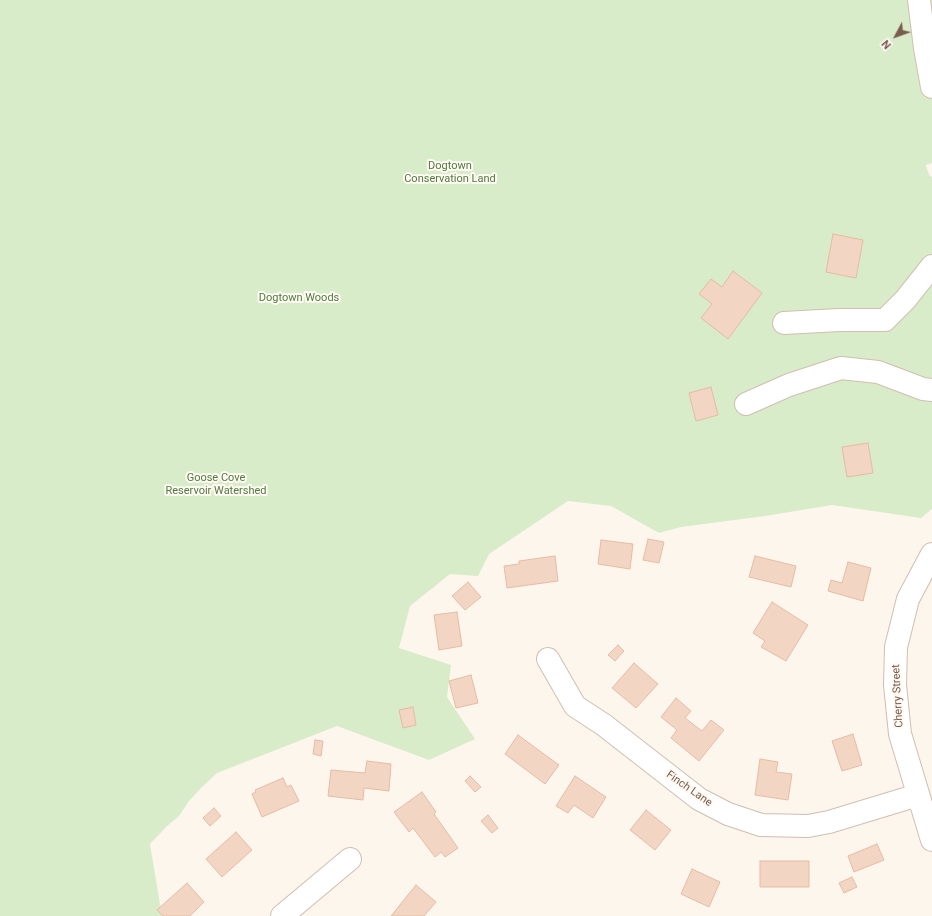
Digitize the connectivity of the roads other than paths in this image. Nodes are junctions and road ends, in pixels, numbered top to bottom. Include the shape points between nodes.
1 (919, 0) edge
2 (932, 87) edge
3 (932, 266) edge
4 (784, 323) dead end
5 (932, 390) edge
6 (746, 404) dead end
7 (932, 554) edge
8 (548, 659) dead end
9 (918, 795) junction
10 (932, 840) edge
11 (350, 859) dead end
12 (282, 916) edge

1 - 2 street
3 - 4 street via 885,320
5 - 6 street via 923,390 878,372 841,368 789,385
7 - 9 street, Cherry Street via 908,599 896,647 895,685 900,734
8 - 9 street, Finch Lane via 575,706 604,725 699,799 728,814 762,824 808,826
9 - 10 street, Cherry Street
11 - 12 street

